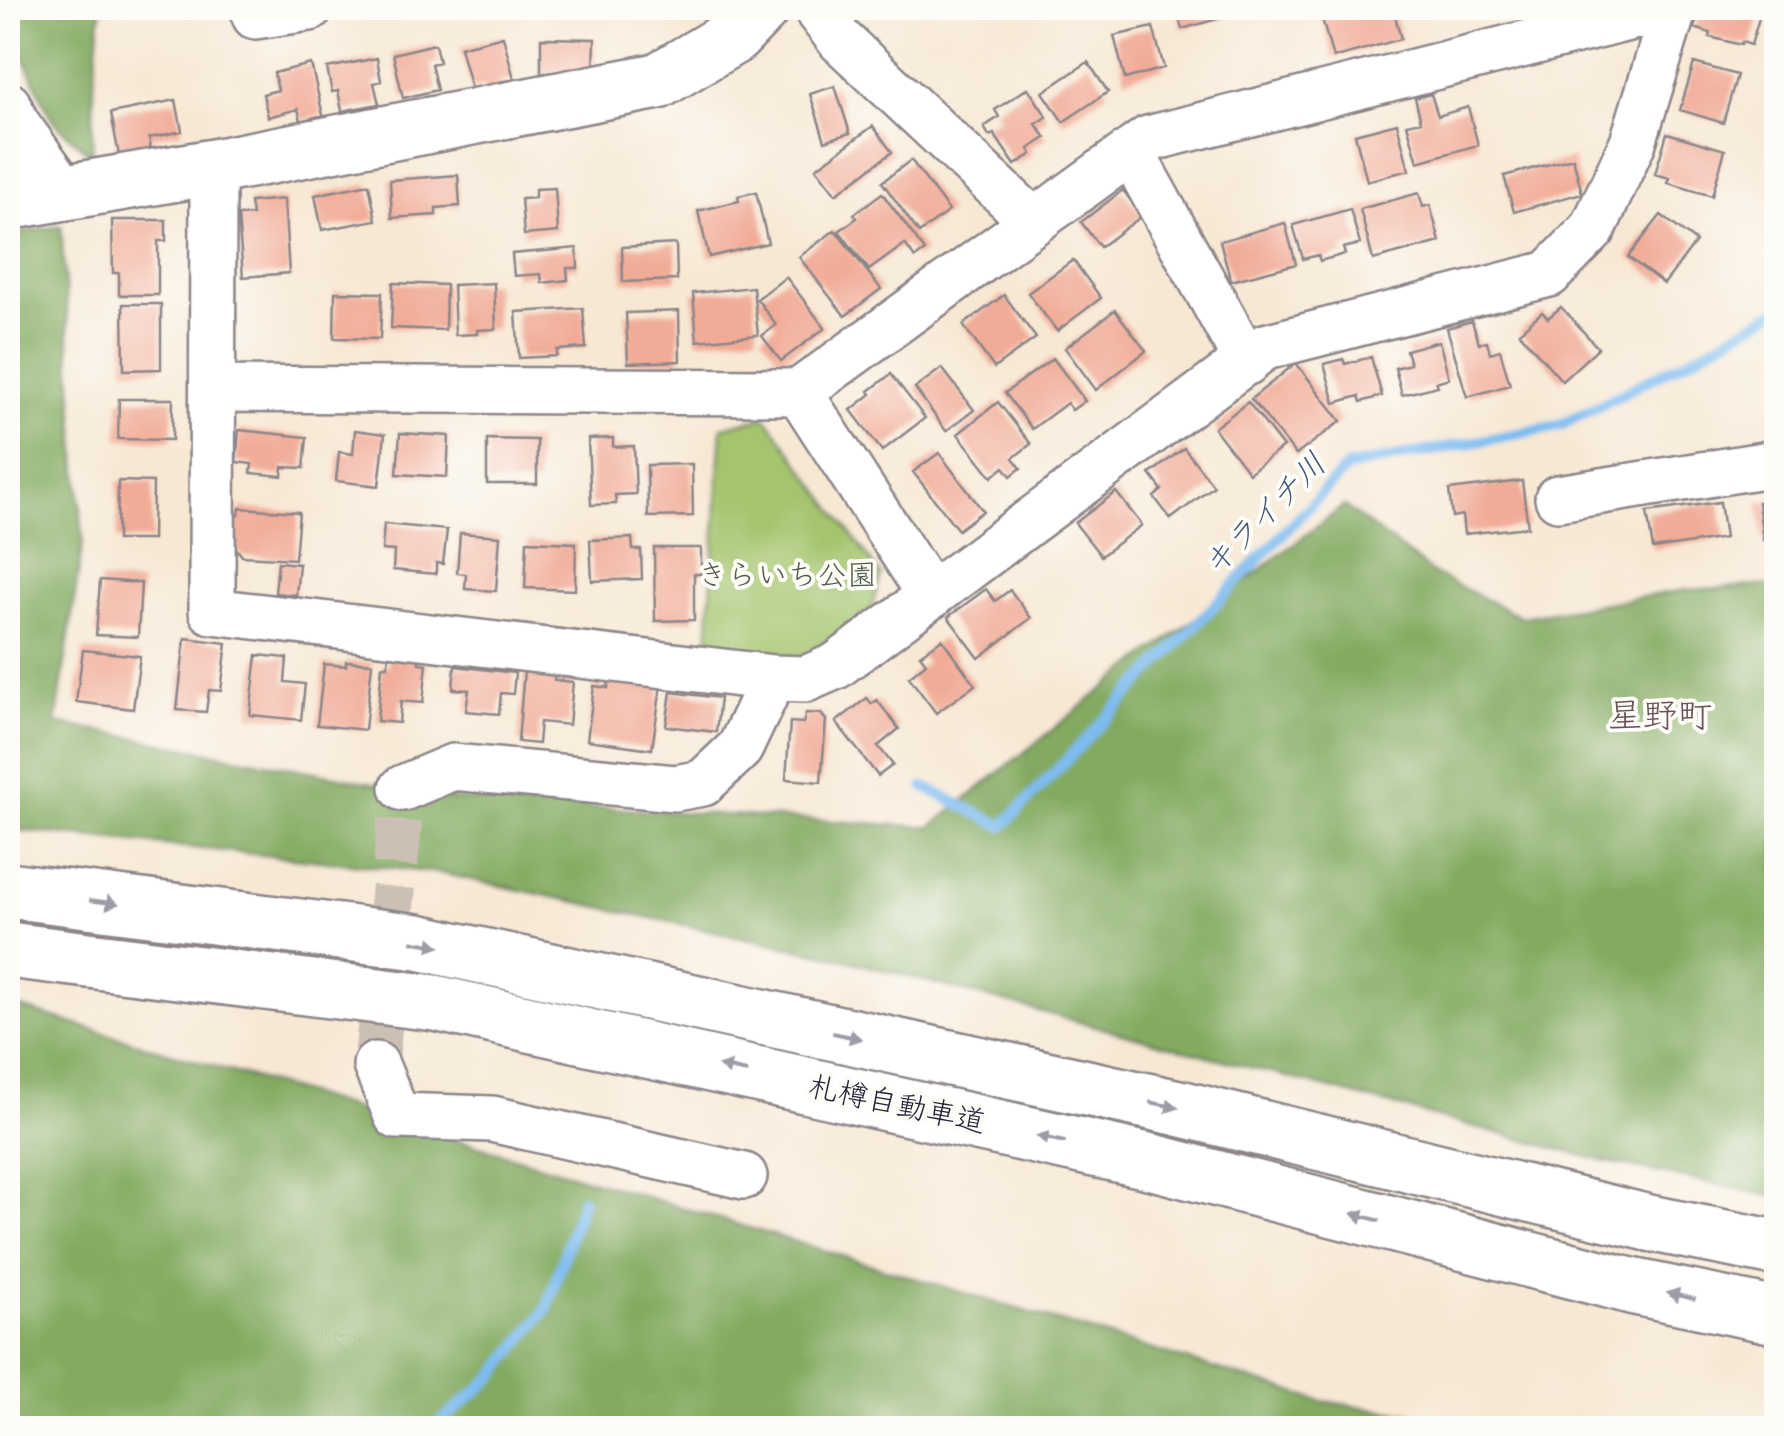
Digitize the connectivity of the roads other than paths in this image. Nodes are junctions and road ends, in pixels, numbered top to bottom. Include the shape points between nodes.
1 (255, 8) edge
2 (310, 8) edge
3 (760, 8) edge
4 (770, 8) edge
5 (1671, 8) edge
6 (819, 10) edge
7 (8, 105) edge
8 (1131, 152) junction
9 (213, 167) junction
10 (66, 192) junction
11 (8, 202) edge
12 (1034, 222) junction
13 (1247, 362) junction
14 (212, 388) junction
15 (799, 392) junction
16 (1776, 463) edge
17 (1558, 498) dead end
18 (931, 596) junction
19 (773, 678) junction
20 (403, 788) dead end
21 (8, 890) edge
22 (8, 950) edge
23 (376, 1065) tunnel mouth
24 (744, 1176) dead end
25 (1776, 1248) edge
26 (1776, 1316) edge

1 - 2 street via 255,16
3 - 9 main road via 734,36 658,81
4 - 6 street
5 - 8 street via 1148,139
5 - 13 street via 1633,142 1593,229 1549,274 1265,348
6 - 12 street via 840,40
7 - 10 street
8 - 12 street
8 - 13 street
9 - 10 main road
9 - 14 street
10 - 11 main road
12 - 15 street
13 - 18 street
14 - 15 street
14 - 19 street via 212,611
15 - 18 street
16 - 17 street
18 - 19 street via 836,666 806,680
19 - 20 street via 740,748 703,783 675,788 453,767
21 -> 25 main road, 札樽自動車道 via 418,942 1179,1108
26 -> 22 main road, 札樽自動車道 via 1632,1286 1134,1157 435,1004
23 - 24 street via 397,1116 492,1120

